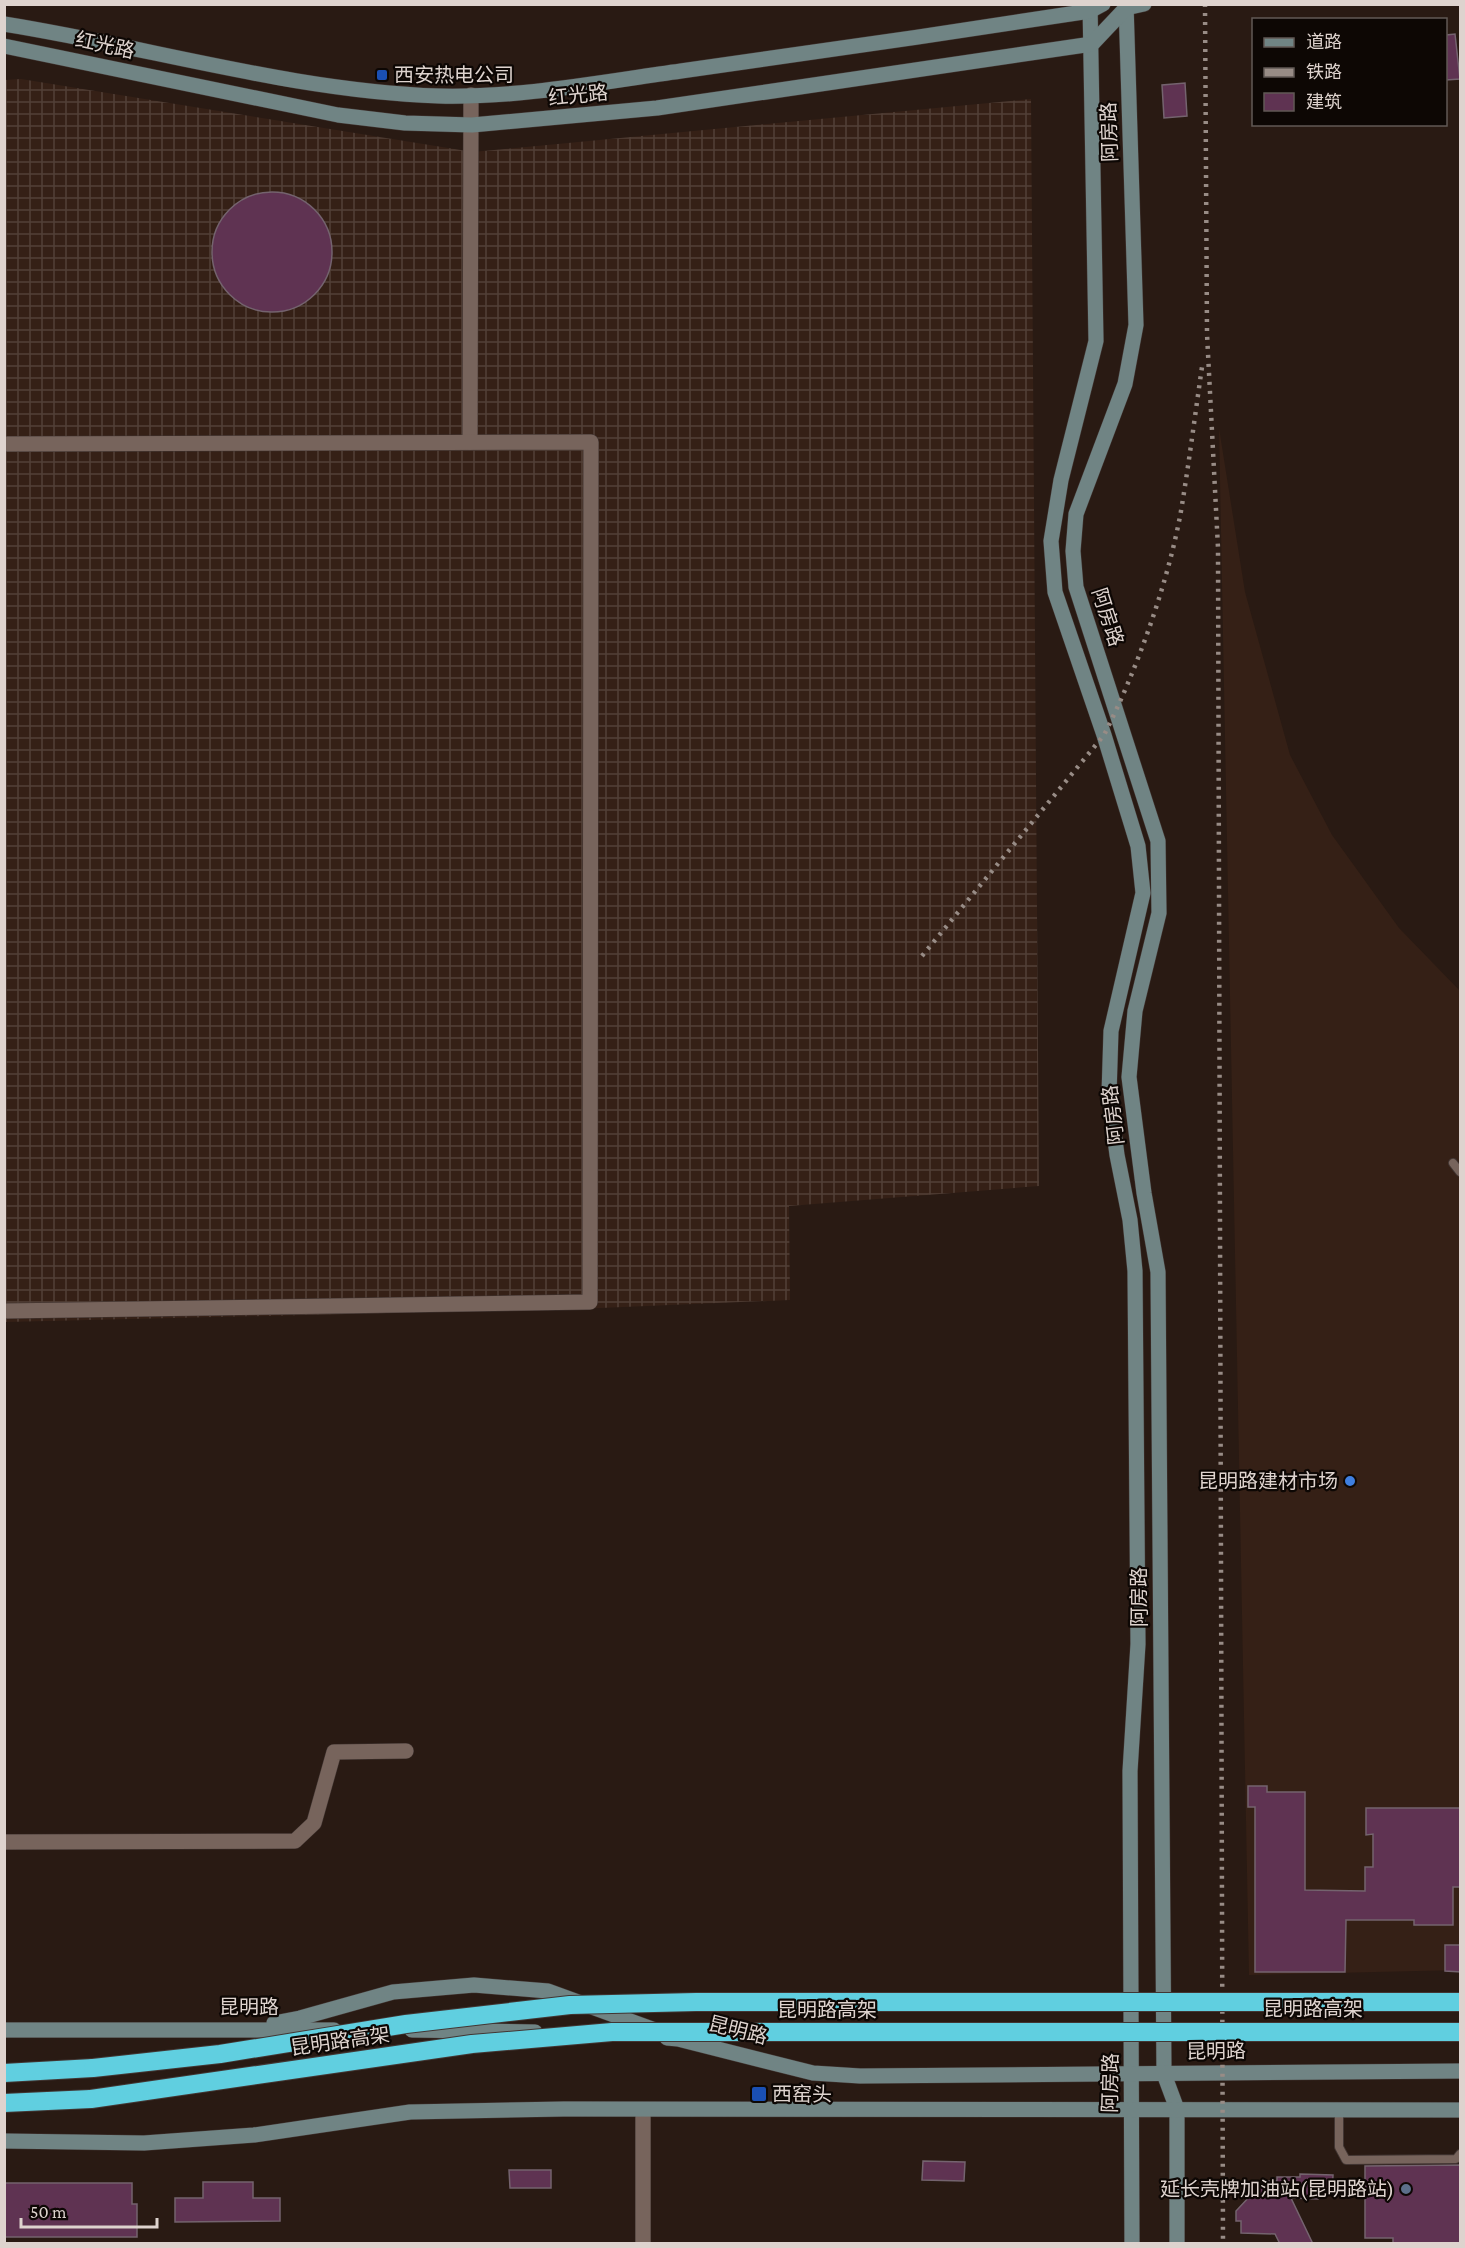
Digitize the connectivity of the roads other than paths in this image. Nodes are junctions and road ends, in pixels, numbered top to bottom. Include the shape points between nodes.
1 (1144, 4) edge
2 (1126, 6) edge
3 (1094, 7) edge
4 (4, 24) edge
5 (1092, 44) junction
6 (4, 46) edge
7 (471, 95) junction
8 (472, 125) junction
9 (470, 442) junction
10 (4, 444) edge
11 (1453, 1163) dead end
12 (1461, 1172) edge
13 (4, 1311) edge
14 (406, 1751) dead end
15 (4, 1842) edge
16 (1461, 2002) edge
17 (4, 2030) edge
18 (236, 2030) junction
19 (1461, 2032) edge
20 (678, 2039) junction
21 (1461, 2071) edge
22 (4, 2073) edge
23 (1164, 2074) junction
24 (1132, 2075) junction
25 (4, 2103) edge
26 (1177, 2109) junction
27 (643, 2110) junction
28 (1339, 2110) junction
29 (1461, 2110) edge
30 (1130, 2111) junction
31 (4, 2141) edge
32 (1461, 2154) edge
33 (643, 2244) edge
34 (1132, 2244) edge
35 (1177, 2244) edge

1 - 2 main road
2 - 5 main road
2 - 23 main road, 阿房路 via 1136,324 1125,384 1076,514 1073,551 1076,587 1158,841 1159,912 1135,1011 1128,1077 1158,1272
3 - 5 main road, 阿房路
3 - 7 main road, 红光路 via 867,46
4 - 7 main road, 红光路 via 346,89
5 - 8 main road, 红光路 via 657,108
5 - 24 main road, 阿房路 via 1096,341 1061,480 1051,541 1055,592 1138,846 1143,893 1111,1031 1109,1094 1135,1271 1138,1644 1130,1770
6 - 8 main road, 红光路 via 338,115
7 - 8 street
8 - 9 street
9 - 10 street
9 - 13 street via 591,442 590,1302
11 - 12 lane
14 - 15 street via 334,1752 314,1823 295,1841
16 - 22 highway, 昆明路高架, bridge via 570,2005 406,2024 220,2054
17 - 18 main road, 昆明路
18 - 20 main road, 昆明路 via 501,2031
18 - 20 main road via 300,2018 393,1992 474,1985 548,1991
19 - 25 highway, 昆明路高架, bridge via 612,2032 472,2044 91,2099
20 - 24 main road, 昆明路 via 813,2073
21 - 23 main road, 昆明路
23 - 24 main road, 昆明路
23 - 26 main road, 阿房路
24 - 30 main road, 阿房路
26 - 28 main road
26 - 30 main road
26 - 35 main road, 阿房路
27 - 30 main road
27 - 31 main road via 410,2112 254,2135 144,2143
27 - 33 street
28 - 29 main road
28 - 32 lane via 1339,2146 1346,2160 1456,2159
30 - 34 main road, 阿房路

